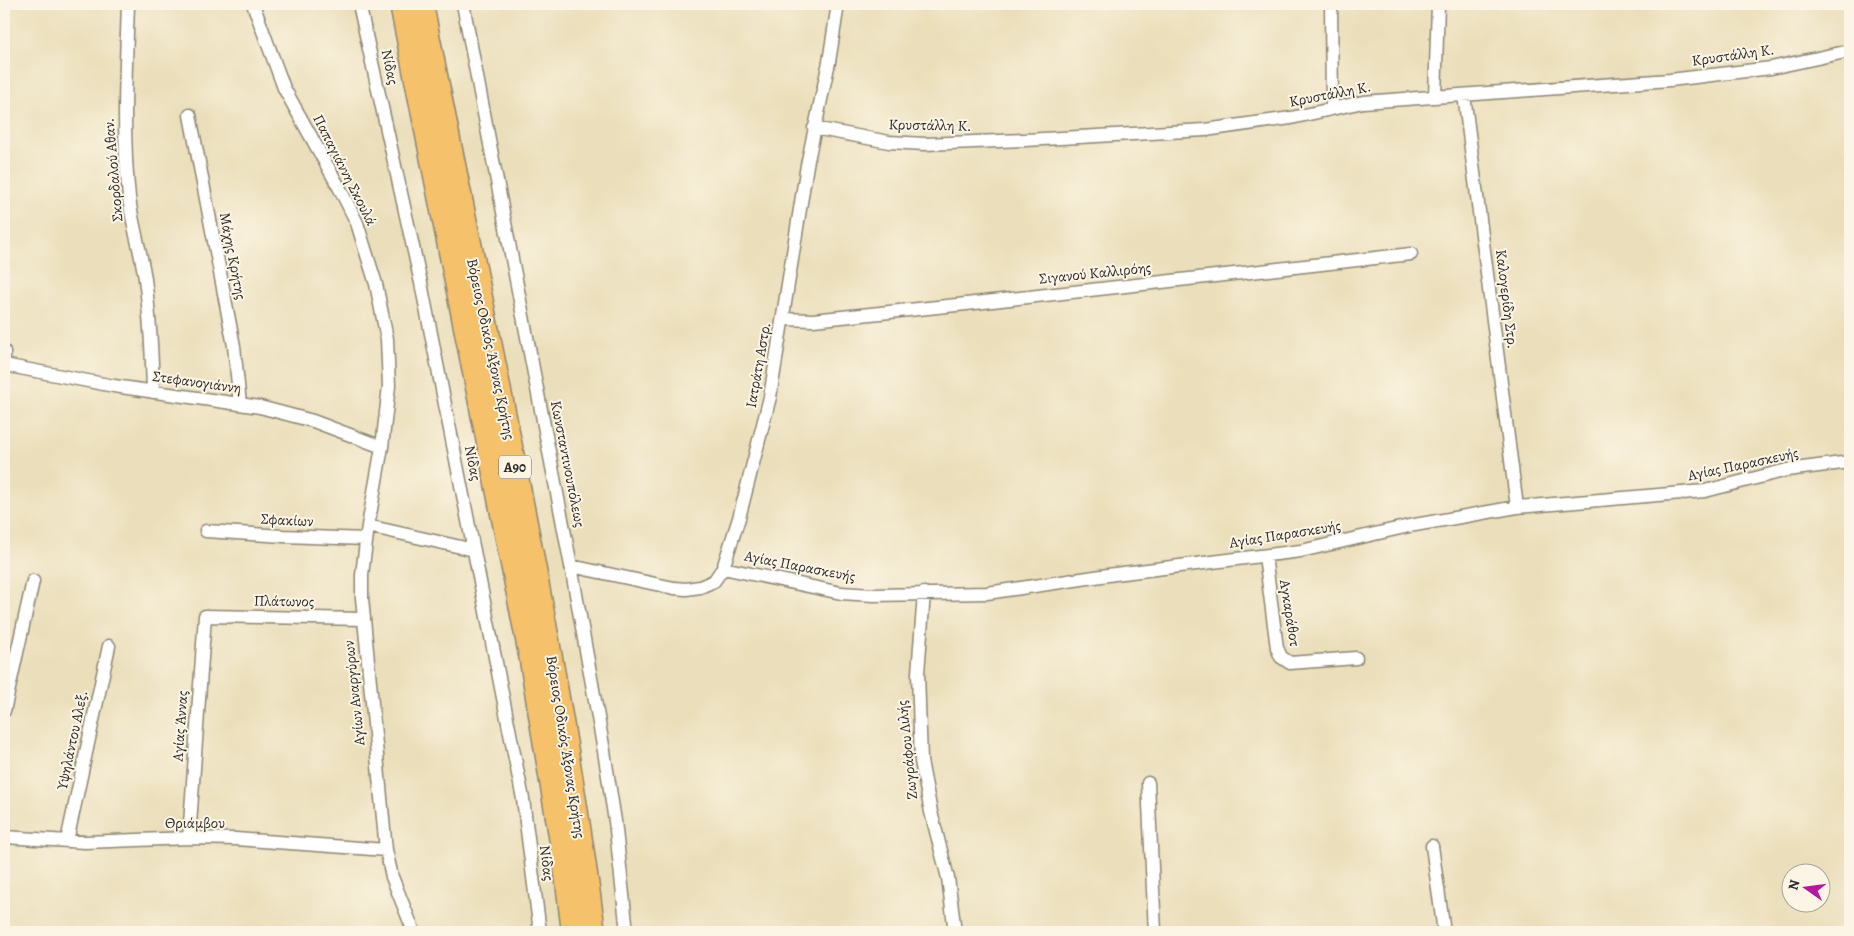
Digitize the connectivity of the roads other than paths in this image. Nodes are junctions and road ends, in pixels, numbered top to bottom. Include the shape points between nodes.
1 (128, 4) edge
2 (253, 4) edge
3 (359, 4) edge
4 (401, 4) edge
5 (422, 4) edge
6 (463, 4) edge
7 (838, 4) edge
8 (1331, 4) edge
9 (1438, 4) edge
10 (1850, 51) edge
11 (1464, 95) junction
12 (1435, 97) junction
13 (1332, 108) junction
14 (190, 115) dead end
15 (814, 128) junction
16 (1411, 254) dead end
17 (783, 319) junction
18 (4, 351) edge
19 (4, 365) edge
20 (154, 392) junction
21 (240, 404) junction
22 (382, 447) junction
23 (1850, 462) edge
24 (1517, 507) junction
25 (206, 531) dead end
26 (367, 533) junction
27 (474, 550) junction
28 (1265, 556) junction
29 (571, 566) junction
30 (722, 568) junction
31 (33, 582) dead end
32 (924, 593) junction
33 (204, 616) joint
34 (363, 619) junction
35 (109, 646) dead end
36 (1356, 658) dead end
37 (4, 711) edge
38 (1148, 783) dead end
39 (4, 837) edge
40 (189, 838) junction
41 (67, 841) junction
42 (1432, 846) dead end
43 (386, 850) junction
44 (414, 932) edge
45 (540, 932) edge
46 (573, 932) edge
47 (594, 932) edge
48 (627, 932) edge
49 (955, 932) edge
50 (1155, 932) edge
51 (1444, 932) edge

1 - 20 street, Σκορδαλού Αθαν. via 125,104 128,184 147,300
2 - 22 street, Παπαγιάννη Σκουλά via 284,88 356,223 376,284 387,338 389,371
3 - 27 street, Νίδας via 421,283
4 - 46 highway, Βόρειος Οδικός Άξονας Κρήτης / Α90 via 530,655
5 - 47 highway, Βόρειος Οδικός Άξονας Κρήτης / Α90 via 536,572 571,769
6 - 29 street, Κωνσταντινουπόλεως
7 - 15 street, Ιατράτη Αστρ.
8 - 13 street
9 - 12 street
10 - 11 street, Κρυστάλλη Κ. via 1771,68 1662,81
11 - 12 street, Κρυστάλλη Κ.
11 - 24 street, Καλογερίδη Στρ.
12 - 13 street, Κρυστάλλη Κ. via 1363,102
13 - 15 street, Κρυστάλλη Κ. via 1291,118 1205,130 955,143 889,142
14 - 21 street, Μάχης Κρήτης via 234,346
15 - 17 street, Ιατράτη Αστρ.
16 - 17 street, Σιγανού Καλλιρόης via 814,320
17 - 30 street, Ιατράτη Αστρ. via 762,430
18 - 19 street
19 - 20 street, Στεφανογιάννη
20 - 21 street, Στεφανογιάννη
21 - 22 street, Στεφανογιάννη via 313,421
22 - 26 street, Αγίων Αναργύρων
23 - 24 street, Αγίας Παρασκευής via 1787,470 1705,491
24 - 28 street, Αγίας Παρασκευής
25 - 26 street, Σφακίων via 283,536
26 - 27 street, Σφακίων
26 - 34 street, Αγίων Αναργύρων via 362,575
27 - 45 street, Νίδας via 523,799
28 - 32 street, Αγίας Παρασκευής via 987,593
28 - 36 street, Αγκαράθοτ via 1277,648 1281,657 1290,663
29 - 30 street, Ιατράτη Αστρ. via 686,589 714,581
29 - 48 street, Κωνσταντινουπόλεως via 604,751
30 - 32 street, Αγίας Παρασκευής via 841,593
31 - 37 street
32 - 49 street, Ζωγράφου Λιλής via 918,673 922,761 948,878
33 - 34 street, Πλάτωνος
33 - 40 street, Αγίας Άννας
34 - 43 street, Αγίων Αναργύρων
35 - 41 street, Υψηλάντου Αλεξ.
38 - 50 street
39 - 41 street, Θριάμβου
40 - 41 street, Θριάμβου
40 - 43 street, Θριάμβου
42 - 51 street
43 - 44 street, Αγίων Αναργύρων via 394,884

